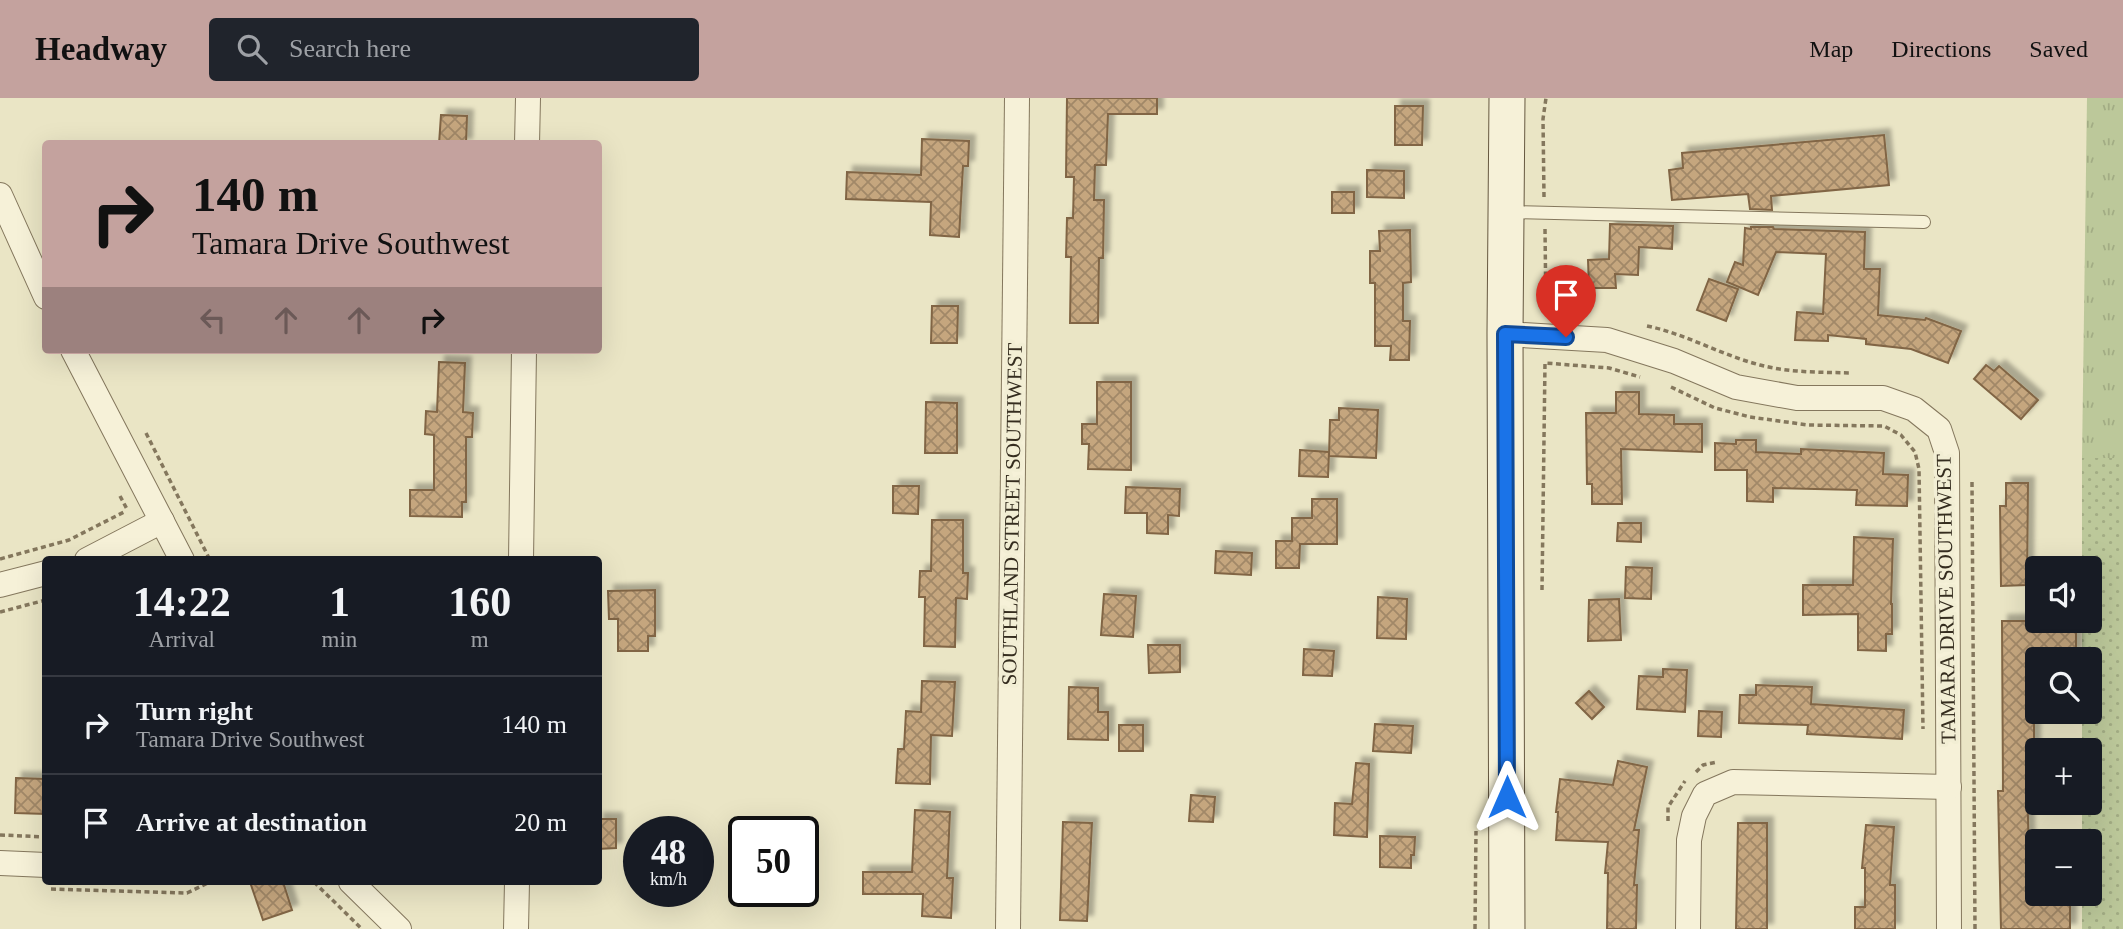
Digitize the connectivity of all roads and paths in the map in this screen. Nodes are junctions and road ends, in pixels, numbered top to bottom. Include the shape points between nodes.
1 (528, 98) edge
2 (1017, 98) edge
3 (1507, 98) edge
4 (527, 140) edge
5 (0, 195) edge
6 (1506, 211) junction
7 (1924, 222) dead end
8 (42, 288) edge
9 (1641, 325) dead end
10 (1505, 334) junction
11 (75, 354) edge
12 (524, 354) edge
13 (1854, 373) dead end
14 (1649, 379) dead end
15 (1662, 383) dead end
16 (146, 433) dead end
17 (1972, 477) dead end
18 (128, 510) dead end
19 (162, 521) junction
20 (95, 556) edge
21 (180, 556) edge
22 (208, 556) edge
23 (521, 556) edge
24 (0, 559) edge
25 (42, 574) edge
26 (0, 585) edge
27 (1542, 590) dead end
28 (42, 601) edge
29 (0, 612) edge
30 (1923, 740) dead end
31 (1725, 761) dead end
32 (1949, 787) junction
33 (1668, 828) dead end
34 (0, 835) edge
35 (42, 837) edge
36 (0, 863) edge
37 (42, 877) edge
38 (115, 885) edge
39 (204, 885) edge
40 (317, 885) edge
41 (355, 885) edge
42 (517, 885) edge
43 (362, 929) edge
44 (399, 929) edge
45 (516, 929) edge
46 (1008, 929) edge
47 (1507, 929) edge
48 (1688, 929) edge
49 (1949, 929) edge
50 (1975, 929) edge

1 - 4 street
2 - 46 street, SOUTHLAND STREET SOUTHWEST
3 - 6 main road
5 - 8 street
6 - 7 lane
6 - 10 main road
9 - 13 path via 1760,365
10 - 32 street, TAMARA DRIVE SOUTHWEST via 1607,340 1736,387 1797,398 1883,398 1914,409 1939,429 1947,453
10 - 47 main road
11 - 19 street
12 - 23 street
14 - 27 path via 1609,368 1545,363
15 - 30 path via 1715,408 1750,417 1808,425 1884,426 1901,435 1915,452 1919,469
16 - 22 path
17 - 50 path
18 - 24 path via 69,540
19 - 20 street
19 - 21 street
25 - 26 street
28 - 29 path
31 - 33 path via 1703,765 1681,784 1668,807
32 - 48 street via 1733,782 1705,794 1689,840
32 - 49 street, TAMARA DRIVE SOUTHWEST
34 - 35 path
36 - 37 street
38 - 39 path via 187,893
40 - 43 path
41 - 44 street
42 - 45 street

